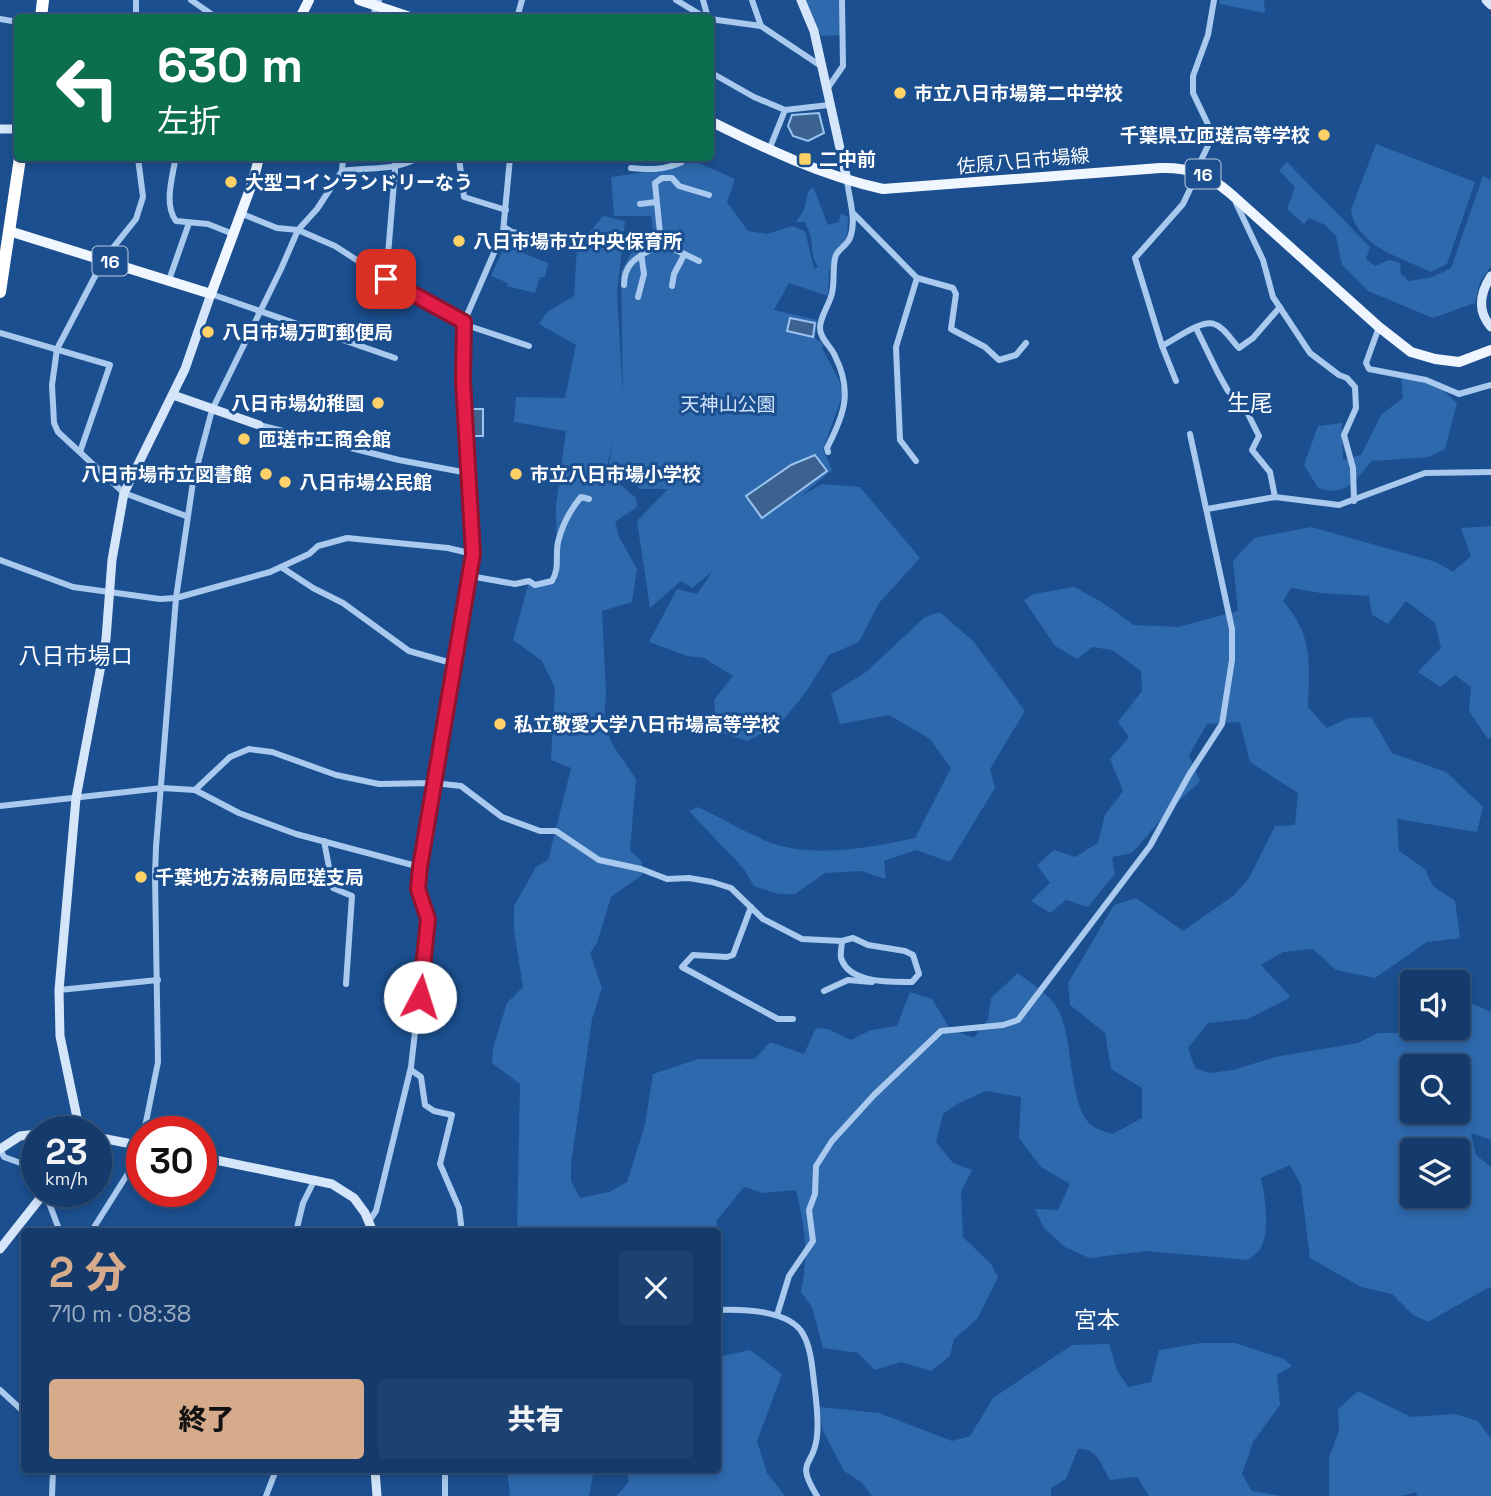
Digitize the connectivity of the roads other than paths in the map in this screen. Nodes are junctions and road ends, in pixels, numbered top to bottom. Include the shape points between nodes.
1 (191, 0) edge
2 (359, 0) edge
3 (676, 0) edge
4 (752, 0) edge
5 (802, 0) edge
6 (842, 0) edge
7 (1214, 0) edge
8 (1486, 0) edge
9 (1491, 5) edge
10 (376, 8) edge
11 (211, 14) edge
12 (398, 14) edge
13 (701, 14) edge
14 (714, 19) edge
15 (761, 26) junction
16 (821, 66) junction
17 (714, 74) edge
18 (827, 89) junction
19 (829, 105) junction
20 (785, 110) junction
21 (714, 123) edge
22 (769, 150) junction
23 (19, 161) edge
24 (138, 161) edge
25 (175, 161) dead end
26 (258, 161) edge
27 (343, 161) edge
28 (396, 161) edge
29 (411, 161) edge
30 (458, 161) edge
31 (510, 161) edge
32 (682, 161) edge
33 (396, 168) junction
34 (631, 168) dead end
35 (651, 170) junction
36 (342, 171) junction
37 (1197, 171) junction
38 (847, 180) junction
39 (655, 183) junction
40 (1231, 194) junction
41 (709, 195) dead end
42 (656, 202) junction
43 (640, 204) dead end
44 (506, 210) junction
45 (853, 213) junction
46 (240, 214) junction
47 (189, 223) junction
48 (504, 227) junction
49 (4, 229) edge
50 (298, 230) junction
51 (233, 233) junction
52 (539, 237) dead end
53 (661, 243) junction
54 (641, 253) junction
55 (684, 255) junction
56 (104, 259) junction
57 (699, 261) dead end
58 (1491, 276) edge
59 (917, 278) junction
60 (386, 279) junction
61 (169, 280) junction
62 (624, 285) dead end
63 (672, 286) dead end
64 (0, 292) edge
65 (211, 294) junction
66 (638, 297) dead end
67 (1280, 307) junction
68 (260, 311) junction
69 (464, 322) junction
70 (1379, 327) junction
71 (1491, 327) edge
72 (1196, 328) junction
73 (0, 333) edge
74 (1026, 343) dead end
75 (529, 346) dead end
76 (1162, 346) junction
77 (57, 349) junction
78 (1491, 350) edge
79 (395, 358) dead end
80 (1176, 381) dead end
81 (1491, 385) edge
82 (173, 395) junction
83 (212, 410) junction
84 (259, 425) joint
85 (1190, 434) dead end
86 (80, 452) junction
87 (828, 452) dead end
88 (916, 461) dead end
89 (1491, 472) edge
90 (468, 473) junction
91 (124, 493) junction
92 (1275, 497) junction
93 (589, 499) dead end
94 (1354, 501) junction
95 (1207, 509) junction
96 (186, 516) junction
97 (473, 554) junction
98 (0, 560) edge
99 (281, 567) junction
100 (470, 576) junction
101 (108, 593) junction
102 (176, 598) junction
103 (454, 664) junction
104 (434, 783) junction
105 (162, 788) junction
106 (195, 790) junction
107 (76, 798) junction
108 (0, 806) edge
109 (324, 841) junction
110 (420, 867) junction
111 (751, 907) junction
112 (842, 941) junction
113 (158, 980) junction
114 (879, 983) junction
115 (346, 984) dead end
116 (59, 990) junction
117 (824, 991) dead end
118 (793, 1019) dead end
119 (411, 1070) junction
120 (77, 1116) edge
121 (147, 1116) edge
122 (21, 1136) edge
123 (0, 1149) edge
124 (217, 1160) edge
125 (21, 1163) edge
126 (126, 1177) edge
127 (315, 1179) junction
128 (33, 1207) edge
129 (51, 1207) edge
130 (369, 1221) junction
131 (58, 1228) edge
132 (94, 1228) edge
133 (297, 1228) edge
134 (372, 1228) edge
135 (462, 1228) edge
136 (0, 1249) edge
137 (721, 1310) edge
138 (777, 1315) junction
139 (0, 1391) edge
140 (21, 1409) edge
141 (53, 1473) edge
142 (275, 1473) edge
143 (375, 1473) edge
144 (445, 1473) edge
145 (52, 1496) edge
146 (266, 1496) edge
147 (377, 1496) edge
148 (445, 1496) edge
149 (817, 1496) edge

1 - 11 street
2 - 10 main road
3 - 13 street
4 - 15 street
5 - 16 street
6 - 18 street via 843,66
7 - 37 street via 1208,35 1193,76 1193,93 1213,135
8 - 9 street
10 - 12 main road
14 - 15 street
15 - 16 street
16 - 18 street
17 - 20 street
18 - 19 street
19 - 20 street
19 - 38 street
20 - 22 street
21 - 22 main road, 佐原八日市場線 / 16
22 - 38 main road, 佐原八日市場線 / 16
23 - 49 highway
24 - 56 street via 143,197 136,219
25 - 47 street via 171,212 177,221
26 - 46 main road
27 - 36 street
28 - 33 street
29 - 33 street
30 - 44 street via 464,197
31 - 44 street
32 - 35 street
33 - 36 street
33 - 60 street
34 - 35 street
35 - 39 street
36 - 50 street
37 - 38 main road, 佐原八日市場線 / 16 via 1160,167 896,189
37 - 40 main road, 佐原八日市場線 / 16
37 - 76 street via 1183,204 1135,258
38 - 45 street
39 - 41 street via 672,178 679,186
39 - 42 street
40 - 67 street
40 - 70 main road, 佐原八日市場線 / 16
42 - 43 street
42 - 53 street
44 - 48 street
45 - 59 street
45 - 87 street via 849,239 835,256 833,289 820,322 820,332 837,360 846,403
46 - 50 street via 277,228
46 - 51 main road
47 - 51 street
47 - 61 street
48 - 52 street
48 - 69 street
49 - 56 main road, 16
49 - 64 highway
50 - 60 street via 335,246
50 - 68 street
51 - 65 main road
53 - 54 street
53 - 55 street
54 - 62 street via 624,277
54 - 66 street via 644,274
55 - 57 street
55 - 63 street
56 - 61 main road, 16
56 - 77 street
58 - 71 street via 1481,304
59 - 74 street via 953,288 951,329 999,360 1016,355
59 - 88 street via 897,347 900,440
60 - 69 street
61 - 65 main road, 16
65 - 68 street
65 - 82 street
67 - 72 street via 1239,348 1215,324
67 - 94 street via 1310,354 1355,387 1356,408 1344,435 1353,468
68 - 79 street
68 - 83 street
69 - 75 street
69 - 90 street
70 - 78 main road, 佐原八日市場線 / 16 via 1411,352 1434,359 1459,362
70 - 81 street via 1368,369 1426,380 1454,394
72 - 76 street
72 - 92 street via 1228,391 1245,408 1259,436 1252,450 1270,472
73 - 77 street
76 - 80 street
77 - 86 street via 52,385 54,423
77 - 86 street via 110,365
82 - 83 street
82 - 91 street
83 - 84 street
83 - 96 street
84 - 90 street
85 - 95 street
86 - 91 street
89 - 94 street via 1425,473
90 - 97 street
91 - 96 street
91 - 101 street
92 - 94 street via 1339,505
92 - 95 street
93 - 100 street via 581,497 570,512 558,544 558,566 552,581 515,584
95 - 138 street via 1232,629 1233,660 1222,724 1150,846 1018,1020 941,1031 832,1140 816,1166 809,1210 813,1241 789,1276
96 - 102 street
97 - 99 street via 347,538 318,546
97 - 100 street
98 - 101 street via 73,587
99 - 102 street
99 - 103 street via 343,603 409,651
100 - 103 street
101 - 102 street
101 - 107 street via 106,639
102 - 105 street
103 - 104 street
104 - 106 street via 379,784 249,749 230,757
104 - 110 street
104 - 111 street via 461,786 502,817 540,831 556,831 599,860 667,879 712,882 731,888
105 - 106 street
105 - 107 street
105 - 113 street via 155,875
106 - 109 street via 239,813
107 - 108 street
107 - 116 street
109 - 110 street
109 - 115 street via 333,888 352,896
110 - 119 street via 418,889 428,919
111 - 112 street via 763,919 802,939
111 - 118 street via 733,955 691,956 682,967 778,1019
112 - 114 street via 841,958 850,971
112 - 114 street via 853,938 868,946 913,955 919,974 912,982
113 - 116 street
113 - 121 street via 158,1062
114 - 117 street via 848,980
116 - 120 street via 60,1036
119 - 130 street via 376,1211
119 - 135 street via 421,1077 425,1105 452,1115 440,1164 459,1208
122 - 123 street
123 - 125 street via 4,1157
124 - 127 street
126 - 132 street
127 - 130 street via 346,1191
127 - 133 street
128 - 136 street
129 - 131 street
130 - 134 street
137 - 138 street
138 - 149 street via 801,1330 811,1359 817,1439 804,1469
139 - 140 street
141 - 145 street
142 - 146 street
143 - 147 street
144 - 148 street

